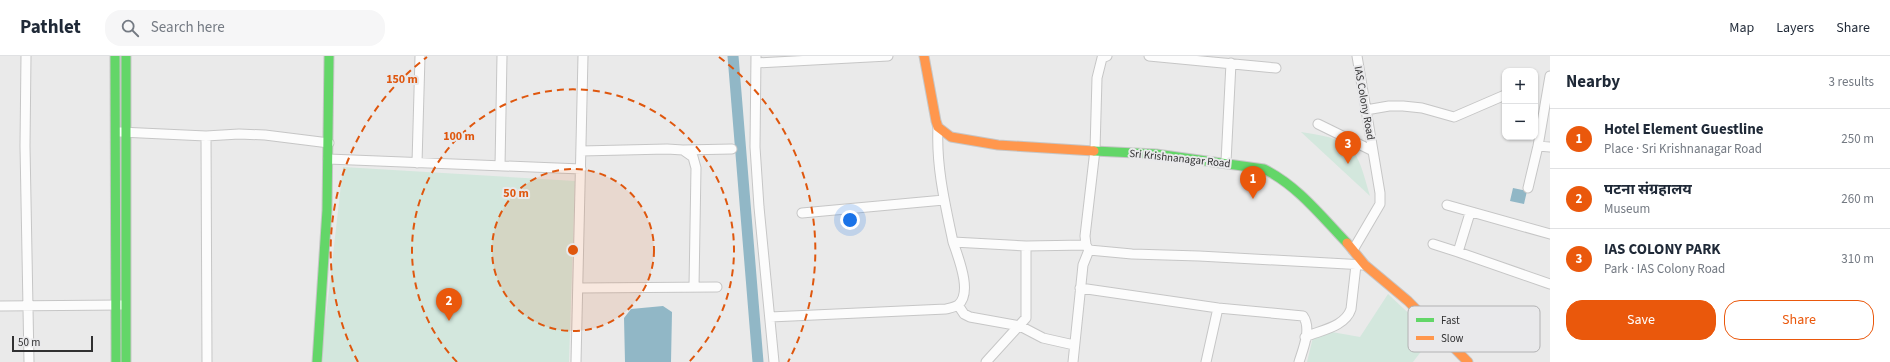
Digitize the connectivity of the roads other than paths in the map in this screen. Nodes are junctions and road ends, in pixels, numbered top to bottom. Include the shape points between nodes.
1 (26, 56) edge
2 (115, 56) edge
3 (126, 56) edge
4 (329, 56) edge
5 (420, 56) edge
6 (502, 56) edge
7 (583, 56) edge
8 (888, 56) edge
9 (924, 56) edge
10 (1107, 56) edge
11 (1149, 56) edge
12 (1357, 56) edge
13 (756, 60) edge
14 (1231, 63) junction
15 (1276, 68) dead end
16 (1550, 77) edge
17 (1502, 96) edge
18 (1366, 110) junction
19 (1318, 124) dead end
20 (938, 127) junction
21 (115, 132) junction
22 (126, 133) junction
23 (206, 136) junction
24 (329, 143) junction
25 (1538, 146) junction
26 (1550, 147) edge
27 (732, 149) dead end
28 (683, 150) junction
29 (1095, 150) junction
30 (1373, 151) junction
31 (581, 152) junction
32 (328, 159) junction
33 (1226, 162) junction
34 (417, 163) junction
35 (500, 166) junction
36 (581, 170) junction
37 (1528, 188) dead end
38 (944, 200) junction
39 (1447, 205) dead end
40 (802, 213) dead end
41 (1470, 213) junction
42 (1550, 234) edge
43 (953, 242) junction
44 (1434, 244) dead end
45 (1026, 246) junction
46 (1088, 248) junction
47 (1353, 250) junction
48 (1458, 252) junction
49 (1361, 265) junction
50 (1550, 284) edge
51 (694, 287) junction
52 (717, 287) dead end
53 (578, 288) junction
54 (1080, 288) junction
55 (115, 300) junction
56 (125, 300) junction
57 (27, 305) junction
58 (958, 305) junction
59 (0, 306) edge
60 (1413, 306) edge
61 (1218, 308) junction
62 (770, 317) junction
63 (1020, 326) junction
64 (1305, 337) junction
65 (1074, 345) junction
66 (1458, 352) edge
67 (29, 362) edge
68 (116, 362) edge
69 (126, 362) edge
70 (207, 362) edge
71 (317, 362) edge
72 (576, 362) edge
73 (774, 362) edge
74 (986, 362) edge
75 (1073, 362) edge
76 (1206, 362) edge
77 (1299, 362) edge
78 (1468, 362) edge

1 - 57 street
2 - 21 street
3 - 22 street
4 - 24 street
5 - 34 street
6 - 35 street
7 - 31 street
8 - 13 street
9 - 20 street
10 - 29 street via 1102,58 1097,78
11 - 14 street
12 - 18 street, IAS Colony Road
13 - 62 street via 755,147 758,207
14 - 15 street
14 - 33 street
16 - 25 street
17 - 18 street via 1454,117 1422,108 1403,106
18 - 30 street, IAS Colony Road
19 - 30 street, IAS Colony Road
20 - 29 street, Sri Krishnanagar Road via 951,137 998,145
20 - 38 street via 937,144
21 - 22 street
21 - 55 street
22 - 23 street
22 - 56 street
23 - 24 street via 265,135
23 - 70 street
24 - 32 street
25 - 26 street
25 - 37 street
27 - 28 street
28 - 31 street
28 - 51 street via 693,157 696,168
29 - 33 street, Sri Krishnanagar Road
29 - 46 street via 1085,236
30 - 47 street, IAS Colony Road via 1380,204
31 - 36 street
32 - 34 street
32 - 71 street
33 - 47 street, Sri Krishnanagar Road via 1264,169 1280,177 1298,191
34 - 35 street
35 - 36 street
36 - 53 street
38 - 40 street
38 - 43 street
39 - 41 street
41 - 42 street
41 - 48 street
43 - 45 street
43 - 58 street via 965,287 964,296
44 - 48 street
45 - 46 street
45 - 63 street via 1027,313
46 - 49 street via 1132,254
46 - 54 street
47 - 49 street, Sri Krishnanagar Road
48 - 50 street
49 - 60 street, Sri Krishnanagar Road
49 - 64 street via 1349,316 1337,325
51 - 52 street
51 - 53 street
53 - 72 street
54 - 61 street
54 - 65 street
55 - 56 street
55 - 57 street
55 - 68 street
56 - 69 street
57 - 59 street
57 - 67 street
58 - 62 street via 939,310
58 - 63 street via 964,314 970,317
61 - 64 street via 1303,316 1306,321
61 - 76 street
62 - 73 street
63 - 65 street via 1043,338
63 - 74 street
64 - 77 street
65 - 75 street
66 - 78 street, Sri Krishnanagar Road

